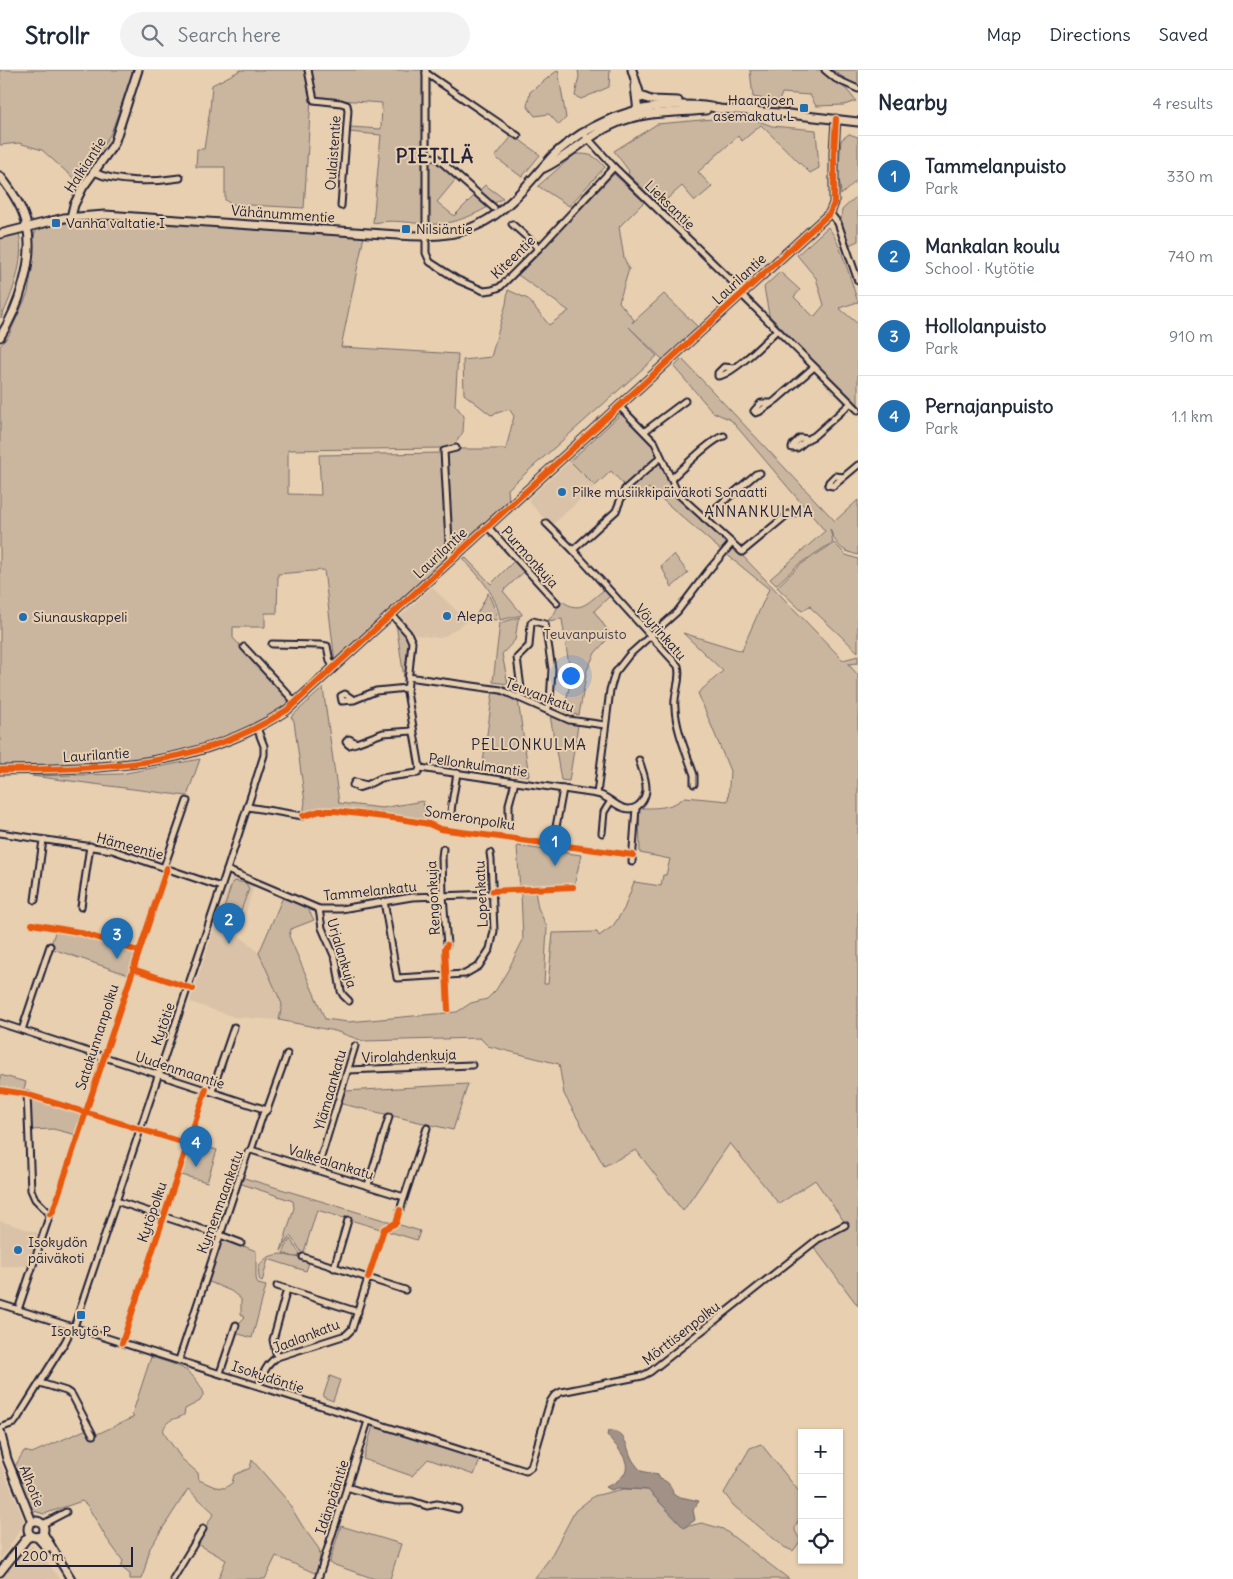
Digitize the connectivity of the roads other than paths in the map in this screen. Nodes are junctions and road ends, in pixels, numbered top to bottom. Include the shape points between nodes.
1 (138, 70) edge
2 (308, 70) edge
3 (632, 70) edge
4 (825, 70) edge
5 (426, 72) edge
6 (635, 83) junction
7 (858, 89) edge
8 (640, 96) junction
9 (710, 106) junction
10 (719, 108) junction
11 (641, 112) junction
12 (836, 119) junction
13 (858, 122) edge
14 (518, 136) dead end
15 (585, 136) junction
16 (426, 156) junction
17 (614, 167) junction
18 (94, 172) junction
19 (0, 176) edge
20 (180, 178) dead end
21 (341, 206) dead end
22 (494, 208) dead end
23 (830, 213) junction
24 (71, 217) junction
25 (512, 224) dead end
26 (27, 226) junction
27 (0, 234) edge
28 (426, 236) junction
29 (539, 248) junction
30 (858, 281) edge
31 (742, 293) junction
32 (777, 330) junction
33 (0, 337) edge
34 (814, 366) junction
35 (734, 368) dead end
36 (685, 401) dead end
37 (772, 403) dead end
38 (850, 403) junction
39 (619, 406) junction
40 (858, 410) edge
41 (645, 431) junction
42 (724, 436) dead end
43 (808, 439) dead end
44 (456, 448) dead end
45 (660, 457) junction
46 (858, 466) edge
47 (760, 473) dead end
48 (844, 477) dead end
49 (670, 479) junction
50 (793, 514) dead end
51 (704, 518) junction
52 (546, 523) dead end
53 (487, 526) junction
54 (732, 543) junction
55 (573, 550) junction
56 (450, 560) junction
57 (557, 603) dead end
58 (392, 615) junction
59 (651, 637) junction
60 (272, 644) dead end
61 (244, 647) dead end
62 (334, 668) junction
63 (408, 677) junction
64 (407, 688) junction
65 (519, 698) junction
66 (354, 700) dead end
67 (296, 703) junction
68 (547, 710) junction
69 (606, 726) junction
70 (258, 728) junction
71 (413, 731) junction
72 (356, 743) dead end
73 (639, 760) dead end
74 (420, 768) junction
75 (0, 770) edge
76 (457, 774) junction
77 (515, 782) junction
78 (694, 784) dead end
79 (367, 785) dead end
80 (563, 789) junction
81 (597, 794) junction
82 (187, 801) dead end
83 (611, 801) junction
84 (248, 806) junction
85 (636, 808) junction
86 (451, 813) dead end
87 (303, 816) dead end
88 (508, 821) dead end
89 (556, 827) dead end
90 (0, 833) edge
91 (602, 833) dead end
92 (44, 840) junction
93 (90, 846) junction
94 (443, 849) dead end
95 (490, 853) dead end
96 (632, 862) dead end
97 (164, 867) junction
98 (227, 870) junction
99 (221, 886) junction
100 (493, 894) junction
101 (443, 896) junction
102 (35, 900) dead end
103 (384, 901) junction
104 (81, 907) dead end
105 (319, 909) junction
106 (447, 945) dead end
107 (50, 946) dead end
108 (349, 1001) dead end
109 (0, 1023) edge
110 (234, 1027) dead end
111 (22, 1030) junction
112 (354, 1046) dead end
113 (287, 1054) dead end
114 (472, 1065) dead end
115 (348, 1070) junction
116 (158, 1075) junction
117 (212, 1091) junction
118 (27, 1094) dead end
119 (268, 1110) junction
120 (388, 1117) dead end
121 (427, 1128) dead end
122 (251, 1150) junction
123 (318, 1170) junction
124 (368, 1185) junction
125 (404, 1197) junction
126 (116, 1201) junction
127 (400, 1210) dead end
128 (348, 1220) dead end
129 (845, 1225) dead end
130 (220, 1234) junction
131 (241, 1243) dead end
132 (302, 1257) dead end
133 (334, 1268) junction
134 (368, 1278) junction
135 (278, 1286) dead end
136 (287, 1289) junction
137 (405, 1290) dead end
138 (0, 1304) edge
139 (18, 1310) junction
140 (358, 1312) junction
141 (236, 1325) dead end
142 (74, 1327) junction
143 (68, 1336) dead end
144 (277, 1357) junction
145 (179, 1360) junction
146 (220, 1373) junction
147 (40, 1383) junction
148 (258, 1386) junction
149 (368, 1421) junction
150 (0, 1430) edge
151 (93, 1435) dead end
152 (3, 1454) edge
153 (529, 1470) joint
154 (347, 1487) junction
155 (458, 1509) dead end
156 (66, 1512) dead end
157 (32, 1522) junction
158 (43, 1524) junction
159 (28, 1529) junction
160 (203, 1529) dead end
161 (38, 1535) junction
162 (0, 1566) edge
163 (0, 1572) edge
164 (70, 1579) edge
165 (173, 1579) edge
166 (318, 1579) edge

1 - 18 street, Halkiantie via 114,144
2 - 21 street, Oulaistentie via 314,100 347,105
3 - 6 street
4 - 7 street
5 - 14 street
5 - 16 street
6 - 8 street
6 - 11 street
8 - 9 street
8 - 11 street
9 - 10 street, Vähänummentie
9 - 11 street, Vähänummentie via 671,105
10 - 11 street, Vähänummentie
10 - 12 street, Vähänummentie
11 - 15 street, Vähänummentie
12 - 13 street, Vähänummentie
12 - 23 street via 834,203
15 - 17 street, Lieksantie
15 - 28 street, Vähänummentie via 554,164 542,169 491,218 459,232
16 - 22 street via 437,158
16 - 28 street
17 - 29 street, Kiteentie
17 - 31 street, Lieksantie
18 - 20 street via 120,180
18 - 24 street, Halkiantie via 83,187
19 - 26 street via 12,191
23 - 30 street via 838,223
23 - 31 street, Laurilantie
24 - 26 street, Vähänummentie
24 - 28 street, Vähänummentie via 105,215
25 - 29 street
26 - 27 street, Vähänummentie
26 - 33 street via 28,255 22,288 14,314
28 - 29 street, Kiteentie via 426,253 430,262 458,280 484,291 506,282
31 - 32 street, Lieksantie
31 - 39 street, Laurilantie
32 - 34 street, Lieksantie
32 - 35 street
34 - 37 street
34 - 38 street, Lieksantie
36 - 41 street
38 - 40 street, Lieksantie
38 - 43 street
39 - 41 street
39 - 53 street, Laurilantie
41 - 45 street via 655,443
42 - 49 street
44 - 56 street via 444,451
45 - 49 street
45 - 55 street via 625,489 616,511
46 - 48 street
47 - 51 street
49 - 51 street via 678,494
50 - 54 street via 788,514 742,552
51 - 54 street
52 - 55 street, Vöyrinkatu
53 - 56 street, Laurilantie
53 - 57 street, Purmonkuja
54 - 59 street via 677,612
55 - 59 street, Vöyrinkatu
56 - 58 street, Laurilantie
58 - 62 street, Laurilantie
58 - 63 street, Pellonkulmantie via 412,642
59 - 69 street via 629,655 615,673
59 - 78 street, Vöyrinkatu via 678,666 680,675 674,708
60 - 62 street via 327,646
61 - 67 street
62 - 67 street, Laurilantie
63 - 64 street, Pellonkulmantie
63 - 65 street, Teuvankatu via 501,690
64 - 66 street via 376,691
64 - 71 street, Pellonkulmantie
65 - 68 street, Teuvankatu
65 - 68 street via 517,658 529,646 531,623 545,624 552,669
67 - 70 street, Laurilantie
68 - 69 street, Teuvankatu via 569,720
69 - 81 street
70 - 75 street, Laurilantie via 218,745 137,764 77,770
70 - 84 street, Kytötie via 264,751
71 - 72 street via 384,733
71 - 74 street, Pellonkulmantie
73 - 85 street via 646,790
74 - 76 street, Pellonkulmantie
74 - 79 street via 418,774 381,778
76 - 77 street, Pellonkulmantie
76 - 86 street
77 - 80 street, Pellonkulmantie
77 - 88 street
80 - 81 street, Pellonkulmantie
80 - 89 street
81 - 83 street, Pellonkulmantie
82 - 97 street
83 - 85 street, Pellonkulmantie via 628,809
83 - 91 street via 604,812
84 - 87 street
84 - 98 street, Kytötie
85 - 96 street
90 - 92 street, Hämeentie
92 - 93 street, Hämeentie
92 - 102 street
93 - 97 street, Hämeentie
93 - 104 street
94 - 101 street, Rengonkuja
95 - 100 street, Lopenkatu
97 - 99 street, Hämeentie
98 - 99 street, Kytötie
98 - 105 street, Tammelankatu
99 - 116 street, Kytötie
100 - 101 street, Tammelankatu
100 - 103 street, Lopenkatu via 494,932 490,949 479,966 465,974 397,978
101 - 103 street, Tammelankatu
101 - 106 street, Rengonkuja
103 - 105 street, Tammelankatu via 341,909
105 - 108 street, Urjalankuja via 322,928 336,960 341,991
107 - 111 street
109 - 111 street, Uudenmaantie
110 - 117 street
111 - 116 street, Uudenmaantie
112 - 115 street, Ylämaankatu
113 - 119 street, Kymenmaankatu
114 - 115 street, Virolahdenkuja
115 - 123 street, Ylämaankatu
116 - 117 street, Uudenmaantie
116 - 126 street, Kytötie
117 - 119 street, Uudenmaantie
118 - 139 street via 31,1190 50,1214
119 - 122 street, Kymenmaankatu via 263,1114
120 - 124 street
121 - 125 street
122 - 123 street, Valkealankatu
122 - 130 street, Kymenmaankatu
123 - 124 street, Valkealankatu
124 - 125 street, Valkealankatu
125 - 127 street
126 - 130 street
126 - 142 street, Kytötie
128 - 133 street
129 - 153 street, Mörttisenpolku via 818,1239 650,1372 554,1396
130 - 131 street
130 - 145 street, Kymenmaankatu
132 - 133 street
133 - 134 street
134 - 137 street
134 - 140 street, Jaalankatu
135 - 136 street
136 - 140 street
136 - 144 street via 273,1340
138 - 139 street, Isokydöntie
139 - 142 street, Isokydöntie
140 - 144 street, Jaalankatu via 352,1329 346,1335
141 - 146 street
142 - 145 street, Isokydöntie
143 - 147 street
144 - 148 street, Jaalankatu via 264,1370
145 - 146 street, Isokydöntie
146 - 148 street, Isokydöntie
147 - 150 street via 17,1419
147 - 151 street via 72,1395
148 - 149 street, Isokydöntie
149 - 153 street, Isokydöntie
149 - 154 street, Idänpääntie
150 - 152 street, Alhotie
152 - 157 street, Alhotie
154 - 155 street via 384,1499
154 - 166 street, Idänpääntie
156 - 158 street
157 - 158 street
157 - 159 street
158 - 161 street via 45,1528
159 - 161 street
159 - 162 street
160 - 165 street
161 - 163 street via 27,1538
161 - 164 street

